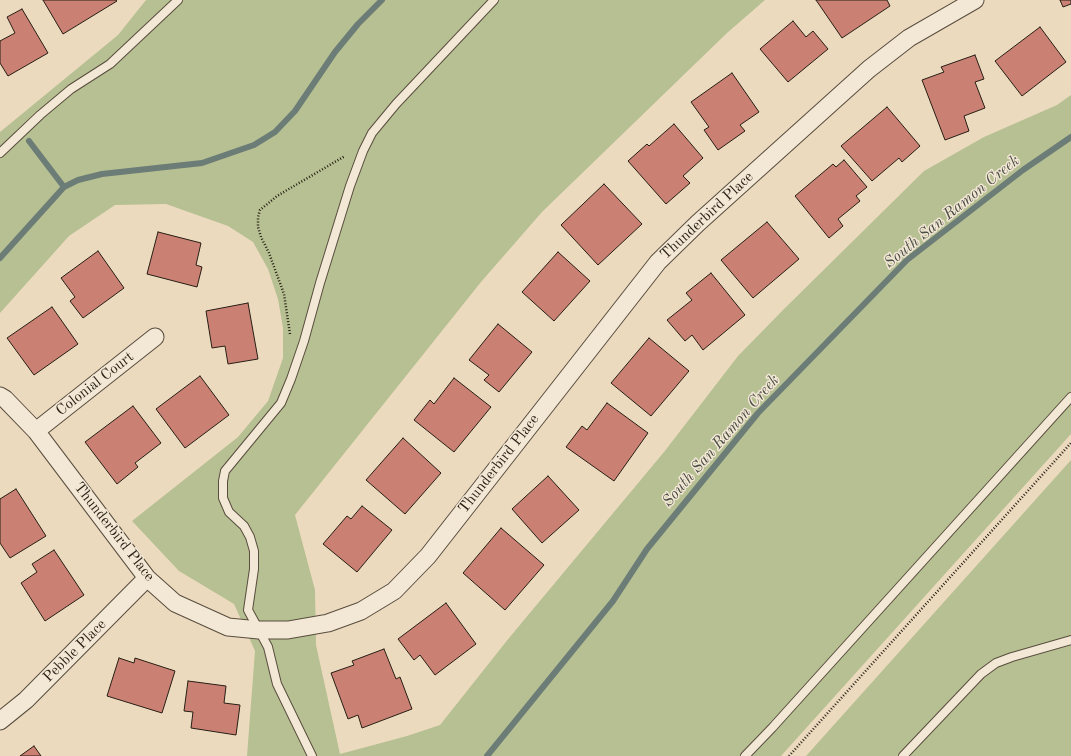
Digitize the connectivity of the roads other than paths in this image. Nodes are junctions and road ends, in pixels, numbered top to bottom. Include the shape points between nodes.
1 (178, 0) edge
2 (494, 0) edge
3 (975, 0) edge
4 (0, 153) edge
5 (155, 337) dead end
6 (0, 396) edge
7 (1071, 396) edge
8 (36, 430) junction
9 (147, 578) junction
10 (259, 630) junction
11 (1071, 640) edge
12 (0, 721) edge
13 (312, 756) edge
14 (745, 756) edge
15 (903, 756) edge

1 - 4 lane via 110,64 71,89
2 - 10 lane via 396,104 366,143 350,186 304,341 281,403 226,471 222,481 223,498 229,512 244,526 254,551 248,610
3 - 10 street, Thunderbird Place via 910,38 869,70 658,262 428,556 394,591 361,611 328,623 288,630
5 - 8 street, Colonial Court
6 - 8 street, Thunderbird Place
7 - 14 lane
8 - 9 street, Thunderbird Place
9 - 10 street, Thunderbird Place via 175,603 228,627
9 - 12 street, Pebble Place via 26,700
10 - 13 lane via 268,647 277,684
11 - 15 lane via 996,663 981,674

